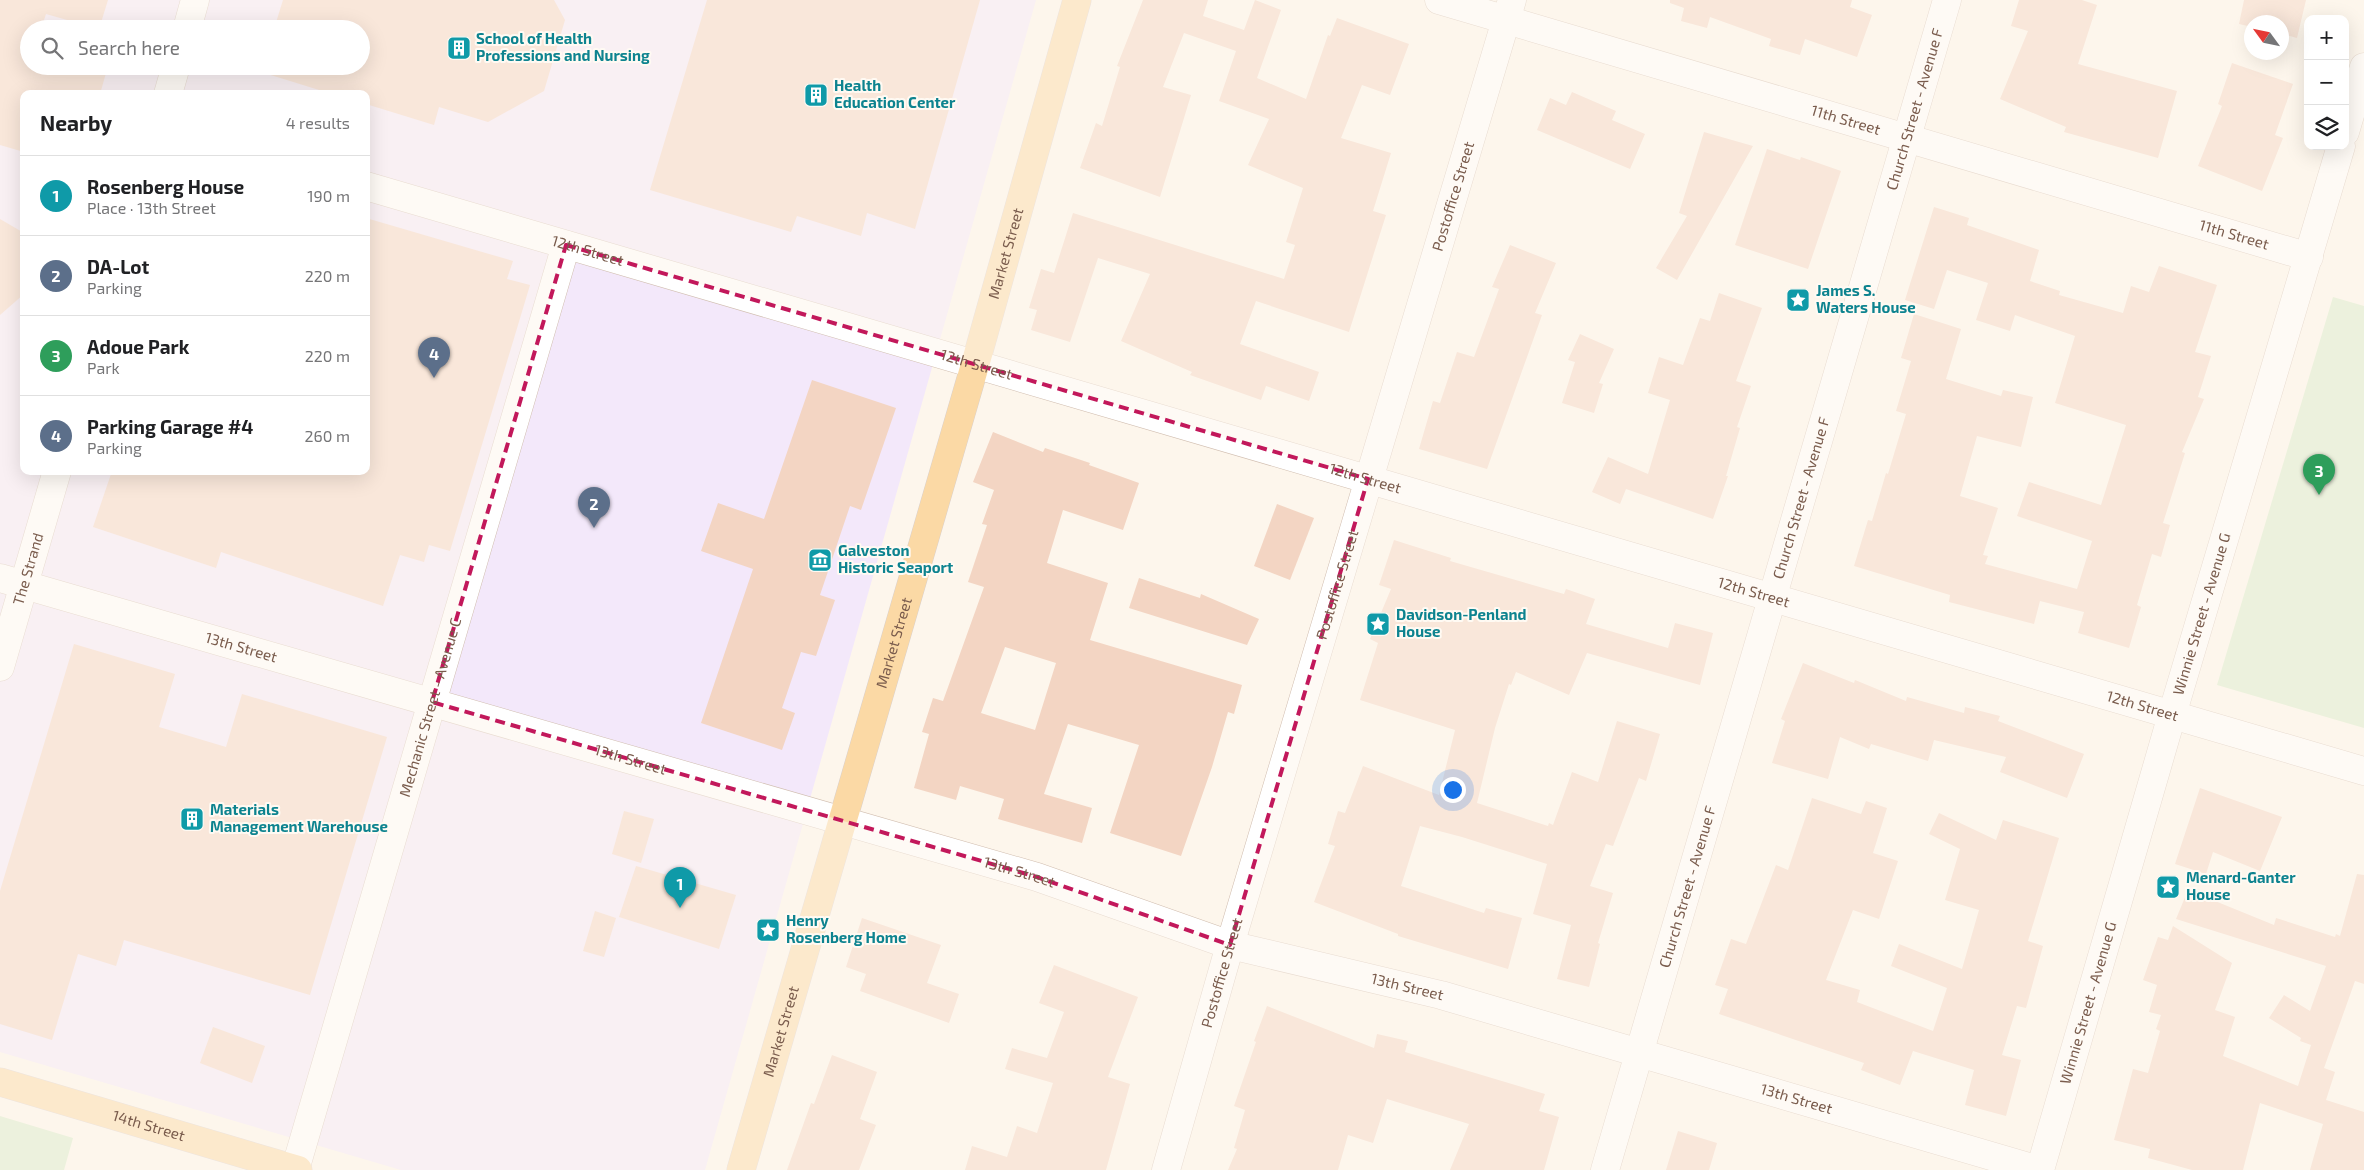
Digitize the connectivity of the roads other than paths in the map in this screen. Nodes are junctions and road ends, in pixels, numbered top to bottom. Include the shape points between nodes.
1 (196, 0) edge
2 (1077, 0) edge
3 (1439, 0) edge
4 (1947, 0) edge
5 (1509, 10) edge
6 (190, 20) edge
7 (2364, 67) edge
8 (173, 75) edge
9 (169, 90) edge
10 (2349, 118) edge
11 (1907, 138) junction
12 (2340, 150) edge
13 (370, 187) edge
14 (566, 245) junction
15 (2309, 257) junction
16 (975, 365) junction
17 (55, 475) edge
18 (1368, 479) junction
19 (12, 581) edge
20 (1773, 598) junction
21 (0, 667) edge
22 (432, 702) junction
23 (2172, 715) junction
24 (2364, 770) edge
25 (842, 820) junction
26 (1230, 945) junction
27 (1639, 1053) junction
28 (0, 1082) edge
29 (296, 1170) edge
30 (740, 1170) edge
31 (1166, 1170) edge
32 (1605, 1170) edge
33 (2039, 1170) edge

1 - 6 street
2 - 16 main road, Market Street
3 - 5 street, 11th Street
4 - 11 street, Church Street - Avenue F
5 - 11 street, 11th Street
5 - 18 street, Postoffice Street
7 - 10 street
8 - 9 street
11 - 15 street, 11th Street
11 - 20 street, Church Street - Avenue F
12 - 15 street, Winnie Street - Avenue G
13 - 14 street, 12th Street
14 - 16 street, 12th Street
14 - 22 street, Mechanic Street - Avenue C
15 - 23 street, Winnie Street - Avenue G
16 - 18 street, 12th Street
16 - 25 main road, Market Street
17 - 19 street, The Strand
18 - 20 street, 12th Street
18 - 26 street, Postoffice Street
19 - 21 street, The Strand
19 - 22 street, 13th Street
20 - 23 street, 12th Street
20 - 27 street, Church Street - Avenue F
22 - 25 street, 13th Street
22 - 29 street, Mechanic Street - Avenue C
23 - 24 street, 12th Street
23 - 33 street, Winnie Street - Avenue G
25 - 26 street, 13th Street via 1037,877
25 - 30 main road, Market Street
26 - 27 street, 13th Street via 1440,995
26 - 31 street, Postoffice Street
27 - 32 street, Church Street - Avenue F
27 - 33 street, 13th Street
28 - 29 main road, 14th Street

